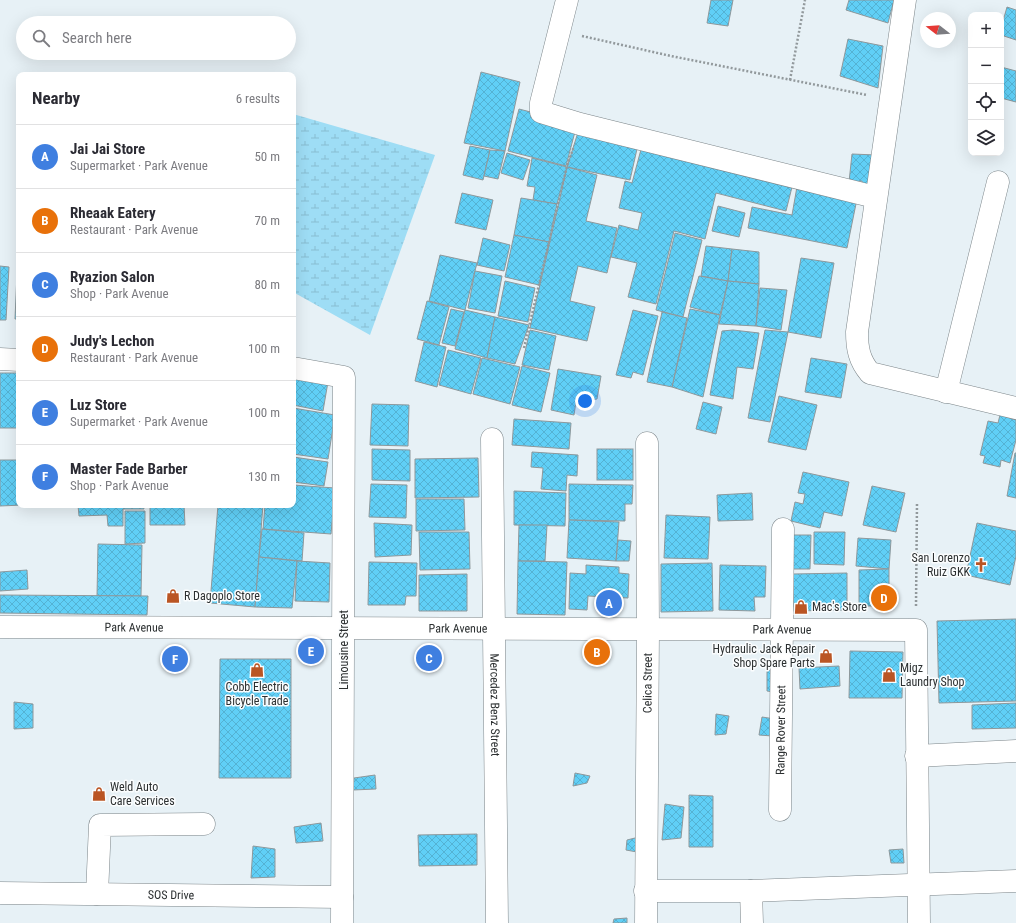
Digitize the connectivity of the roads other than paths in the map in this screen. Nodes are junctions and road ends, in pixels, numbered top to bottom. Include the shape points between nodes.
1 (567, 0) edge
2 (905, 0) edge
3 (998, 182) dead end
4 (875, 197) junction
5 (0, 359) edge
6 (16, 360) edge
7 (296, 369) edge
8 (946, 392) junction
9 (1016, 408) edge
10 (492, 439) dead end
11 (647, 443) dead end
12 (783, 529) dead end
13 (0, 627) edge
14 (344, 628) junction
15 (494, 629) junction
16 (648, 629) junction
17 (783, 630) junction
18 (1016, 751) edge
19 (916, 756) junction
20 (780, 810) dead end
21 (204, 824) dead end
22 (1016, 881) edge
23 (918, 885) junction
24 (646, 891) junction
25 (751, 891) junction
26 (0, 893) edge
27 (97, 894) junction
28 (342, 897) junction
29 (342, 923) edge
30 (497, 923) edge
31 (646, 923) edge
32 (752, 923) edge
33 (919, 923) edge

1 - 4 street via 541,112 580,124
2 - 4 street
3 - 8 street
4 - 8 street via 857,332 857,348 862,364 870,374
5 - 6 street
7 - 14 street, Limousine Street via 344,377
8 - 9 street
10 - 15 street, Mercedez Benz Street
11 - 16 street, Celica Street
12 - 17 street, Range Rover Street
13 - 14 street, Park Avenue
14 - 15 street, Park Avenue
14 - 28 street, Limousine Street
15 - 16 street, Park Avenue
15 - 30 street, Mercedez Benz Street
16 - 17 street, Park Avenue
16 - 24 street, Celica Street
17 - 19 street, Park Avenue via 916,630
17 - 20 street, Range Rover Street
18 - 19 street
19 - 23 street
21 - 27 street via 100,825
22 - 23 street
23 - 25 street
23 - 33 street
24 - 25 street
24 - 31 street, Celica Street
25 - 32 street
26 - 27 street, SOS Drive
27 - 28 street, SOS Drive
28 - 29 street, Limousine Street

